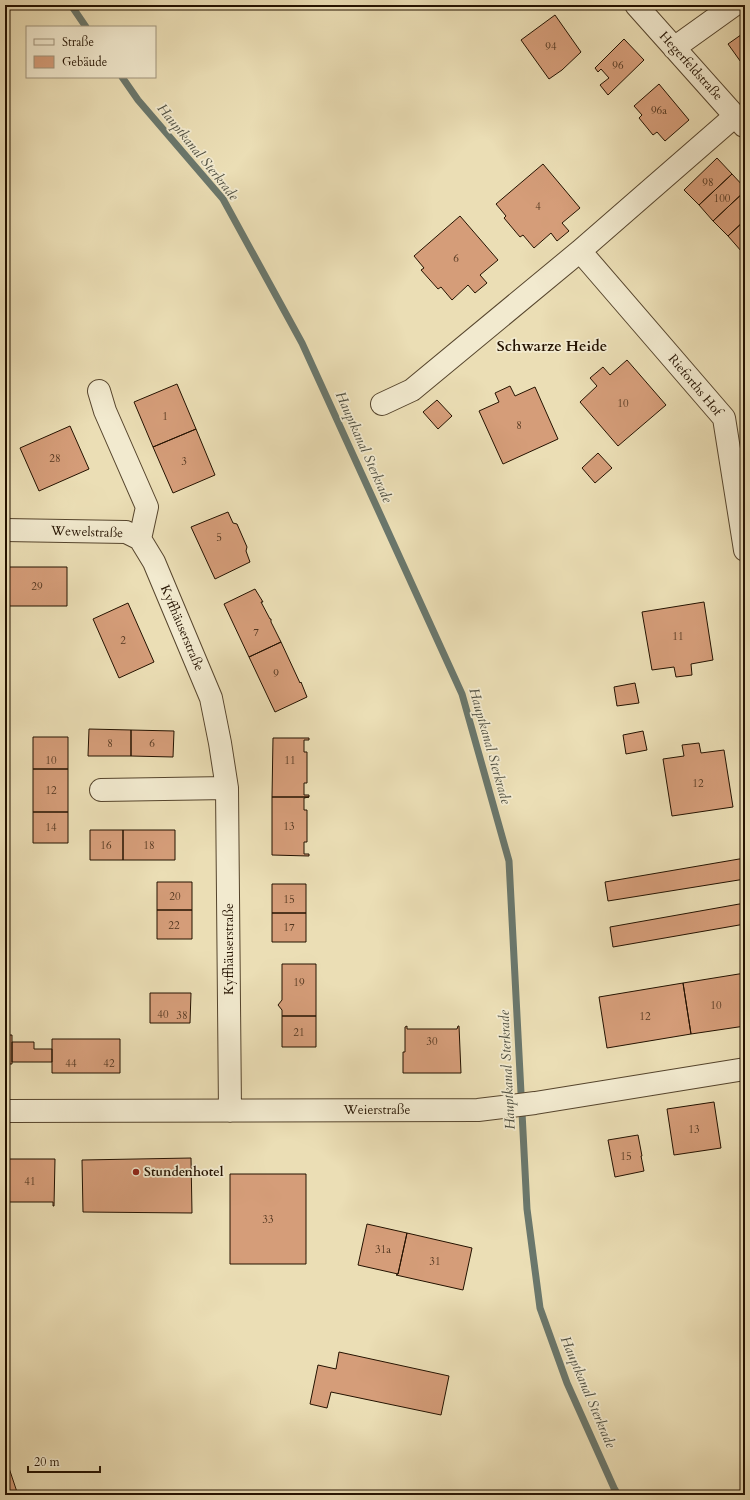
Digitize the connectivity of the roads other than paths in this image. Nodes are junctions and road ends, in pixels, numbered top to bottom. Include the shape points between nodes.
1 (636, 5) edge
2 (734, 5) edge
3 (674, 48) junction
4 (740, 122) edge
5 (580, 251) junction
6 (99, 391) dead end
7 (382, 404) dead end
8 (5, 530) edge
9 (140, 539) junction
10 (745, 550) edge
11 (154, 562) joint
12 (227, 788) junction
13 (101, 790) dead end
14 (745, 1069) edge
15 (5, 1111) edge
16 (230, 1111) junction

1 - 3 street, Hegerfeldstraße
2 - 3 street
3 - 4 street, Hegerfeldstraße
4 - 5 street
5 - 7 street via 412,390
5 - 10 street, Rieforths Hof via 724,418
6 - 9 street via 108,418 147,507
8 - 9 street, Wewelstraße via 126,532
9 - 11 street, Wewelstraße
11 - 12 street, Kyffhäuserstraße via 211,698
12 - 13 street
12 - 16 street, Kyffhäuserstraße
14 - 16 street, Weierstraße via 478,1110
15 - 16 street, Weierstraße

